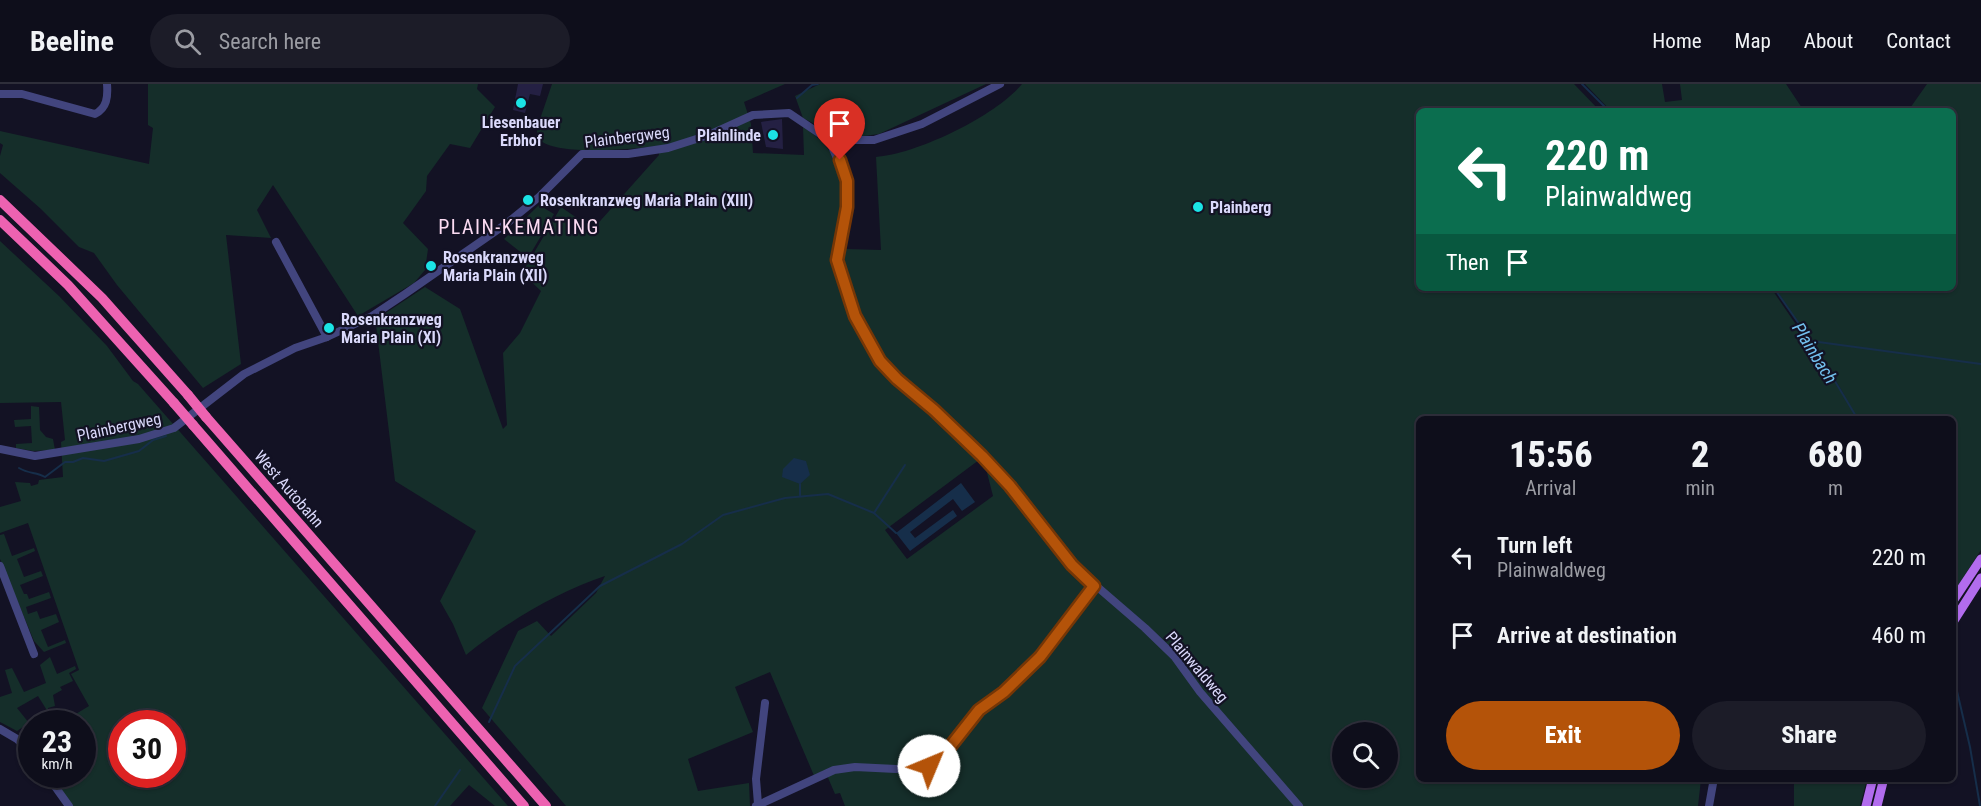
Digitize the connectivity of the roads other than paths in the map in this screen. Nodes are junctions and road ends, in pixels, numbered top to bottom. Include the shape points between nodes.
1 (22, 84) edge
2 (107, 84) edge
3 (1000, 84) edge
4 (0, 94) edge
5 (22, 94) junction
6 (829, 140) junction
7 (0, 200) edge
8 (0, 220) edge
9 (276, 242) dead end
10 (327, 337) junction
11 (0, 449) edge
12 (1981, 559) edge
13 (0, 566) edge
14 (1981, 578) edge
15 (1094, 586) junction
16 (1956, 596) edge
17 (1956, 617) edge
18 (34, 654) dead end
19 (765, 703) dead end
20 (0, 729) edge
21 (18, 741) edge
22 (1713, 782) edge
23 (1872, 782) edge
24 (1883, 782) edge
25 (56, 788) edge
26 (757, 805) edge
27 (69, 806) edge
28 (524, 806) edge
29 (546, 806) edge
30 (1299, 806) edge
31 (1709, 806) edge
32 (1866, 806) edge
33 (1877, 806) edge

1 - 5 street
2 - 5 street via 108,98 102,111 95,114
3 - 6 street via 922,124 873,140
4 - 5 street
6 - 10 street, Plainbergweg via 789,113 753,115 668,148 628,154 582,154 506,224 372,316
6 - 15 street, Plainwaldweg via 847,181 847,207 837,260 855,316 880,361 982,456
7 - 29 highway, West Autobahn, bridge via 95,290
8 - 28 highway, West Autobahn, bridge via 68,285 174,403
9 - 10 street
10 - 11 street, Plainbergweg via 243,374 164,433 34,456
12 - 16 main road
13 - 18 street
14 - 17 main road
15 - 26 street via 1040,657 979,710 942,757 929,766 855,766 834,770
15 - 30 street, Plainwaldweg via 1174,656 1200,692
19 - 26 street via 756,779
20 - 21 street
22 - 31 street
23 - 32 main road
24 - 33 main road
25 - 27 street

